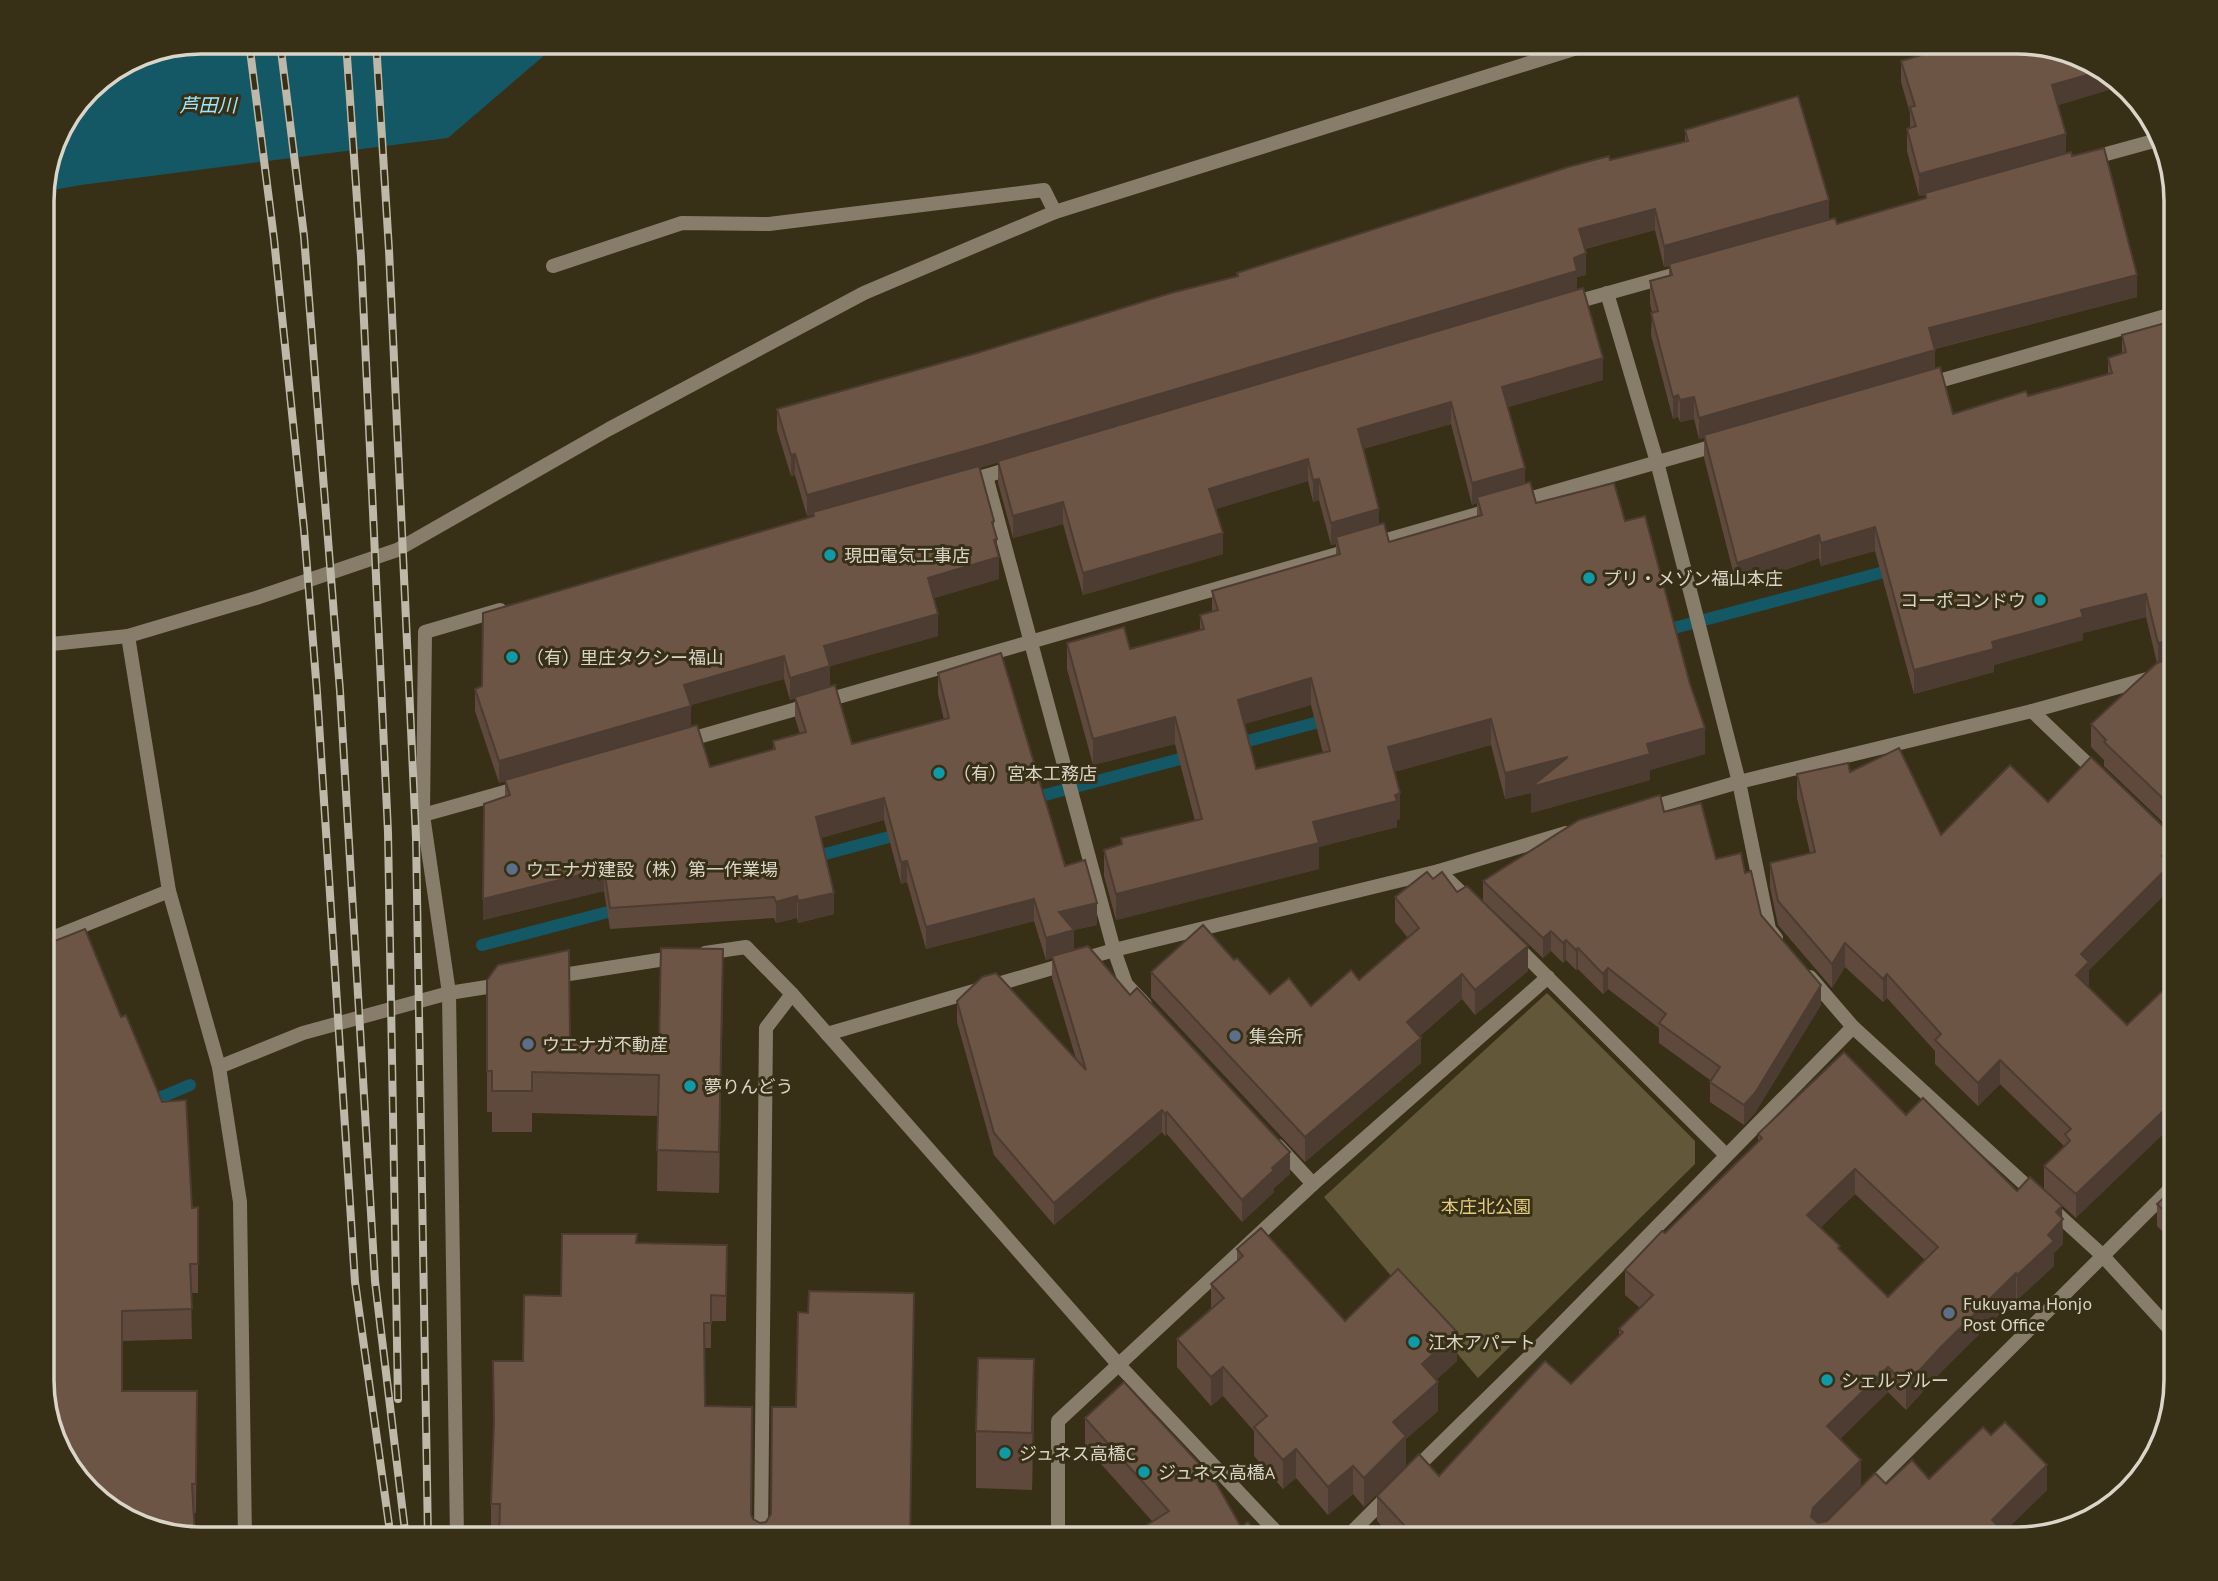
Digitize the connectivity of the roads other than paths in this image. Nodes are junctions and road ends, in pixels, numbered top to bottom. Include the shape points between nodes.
1 (1557, 54) edge
2 (2151, 142) edge
3 (2069, 164) edge
4 (1055, 212) junction
5 (553, 266) dead end
6 (1699, 267) edge
7 (1607, 293) junction
8 (1554, 309) edge
9 (2164, 316) edge
10 (1910, 390) edge
11 (1737, 439) edge
12 (1657, 462) junction
13 (1026, 464) edge
14 (986, 476) junction
15 (948, 486) edge
16 (516, 605) edge
17 (128, 636) junction
18 (1032, 642) junction
19 (55, 644) edge
20 (2164, 674) edge
21 (2032, 711) junction
22 (675, 744) edge
23 (542, 781) edge
24 (1739, 782) junction
25 (2109, 784) edge
26 (1635, 813) edge
27 (423, 815) junction
28 (1583, 828) edge
29 (1439, 871) junction
30 (169, 891) junction
31 (1478, 910) edge
32 (55, 937) edge
33 (1508, 939) edge
34 (1786, 948) edge
35 (1114, 950) junction
36 (1802, 968) edge
37 (1548, 977) junction
38 (449, 993) junction
39 (792, 994) junction
40 (1154, 1014) edge
41 (1853, 1027) junction
42 (827, 1034) junction
43 (219, 1067) junction
44 (1266, 1134) edge
45 (1726, 1156) junction
46 (1312, 1184) junction
47 (2164, 1195) edge
48 (2102, 1255) junction
49 (2164, 1323) edge
50 (1118, 1363) junction
51 (1858, 1500) edge
52 (245, 1527) edge
53 (457, 1527) edge
54 (761, 1527) edge
55 (1058, 1527) edge
56 (1272, 1527) edge
57 (1357, 1527) edge

1 - 4 street
2 - 3 street
4 - 5 street via 1044,190 769,224 681,223
4 - 17 street via 864,293 609,429 397,550
6 - 7 street
7 - 8 street
7 - 12 street
9 - 10 street
11 - 12 street
12 - 18 street
12 - 24 street
13 - 14 street
14 - 15 street
14 - 18 street
16 - 27 street via 425,632
17 - 19 street
17 - 30 street
18 - 22 street
18 - 35 street
20 - 21 street
21 - 24 street
21 - 25 street
23 - 27 street
24 - 26 street
24 - 34 street via 1769,929
27 - 38 street
28 - 29 street
29 - 31 street
29 - 35 street
30 - 32 street
30 - 43 street
33 - 37 street
35 - 40 street via 1126,984
35 - 42 street
36 - 41 street
37 - 45 street
37 - 46 street
38 - 39 street via 746,947
38 - 43 street via 303,1033
38 - 53 street
39 - 42 street
39 - 54 street via 766,1028
41 - 45 street
41 - 48 street
42 - 50 street
43 - 52 street via 240,1202
44 - 46 street
45 - 57 street
46 - 50 street
47 - 48 street
48 - 49 street
48 - 51 street
50 - 55 street via 1058,1421
50 - 56 street

